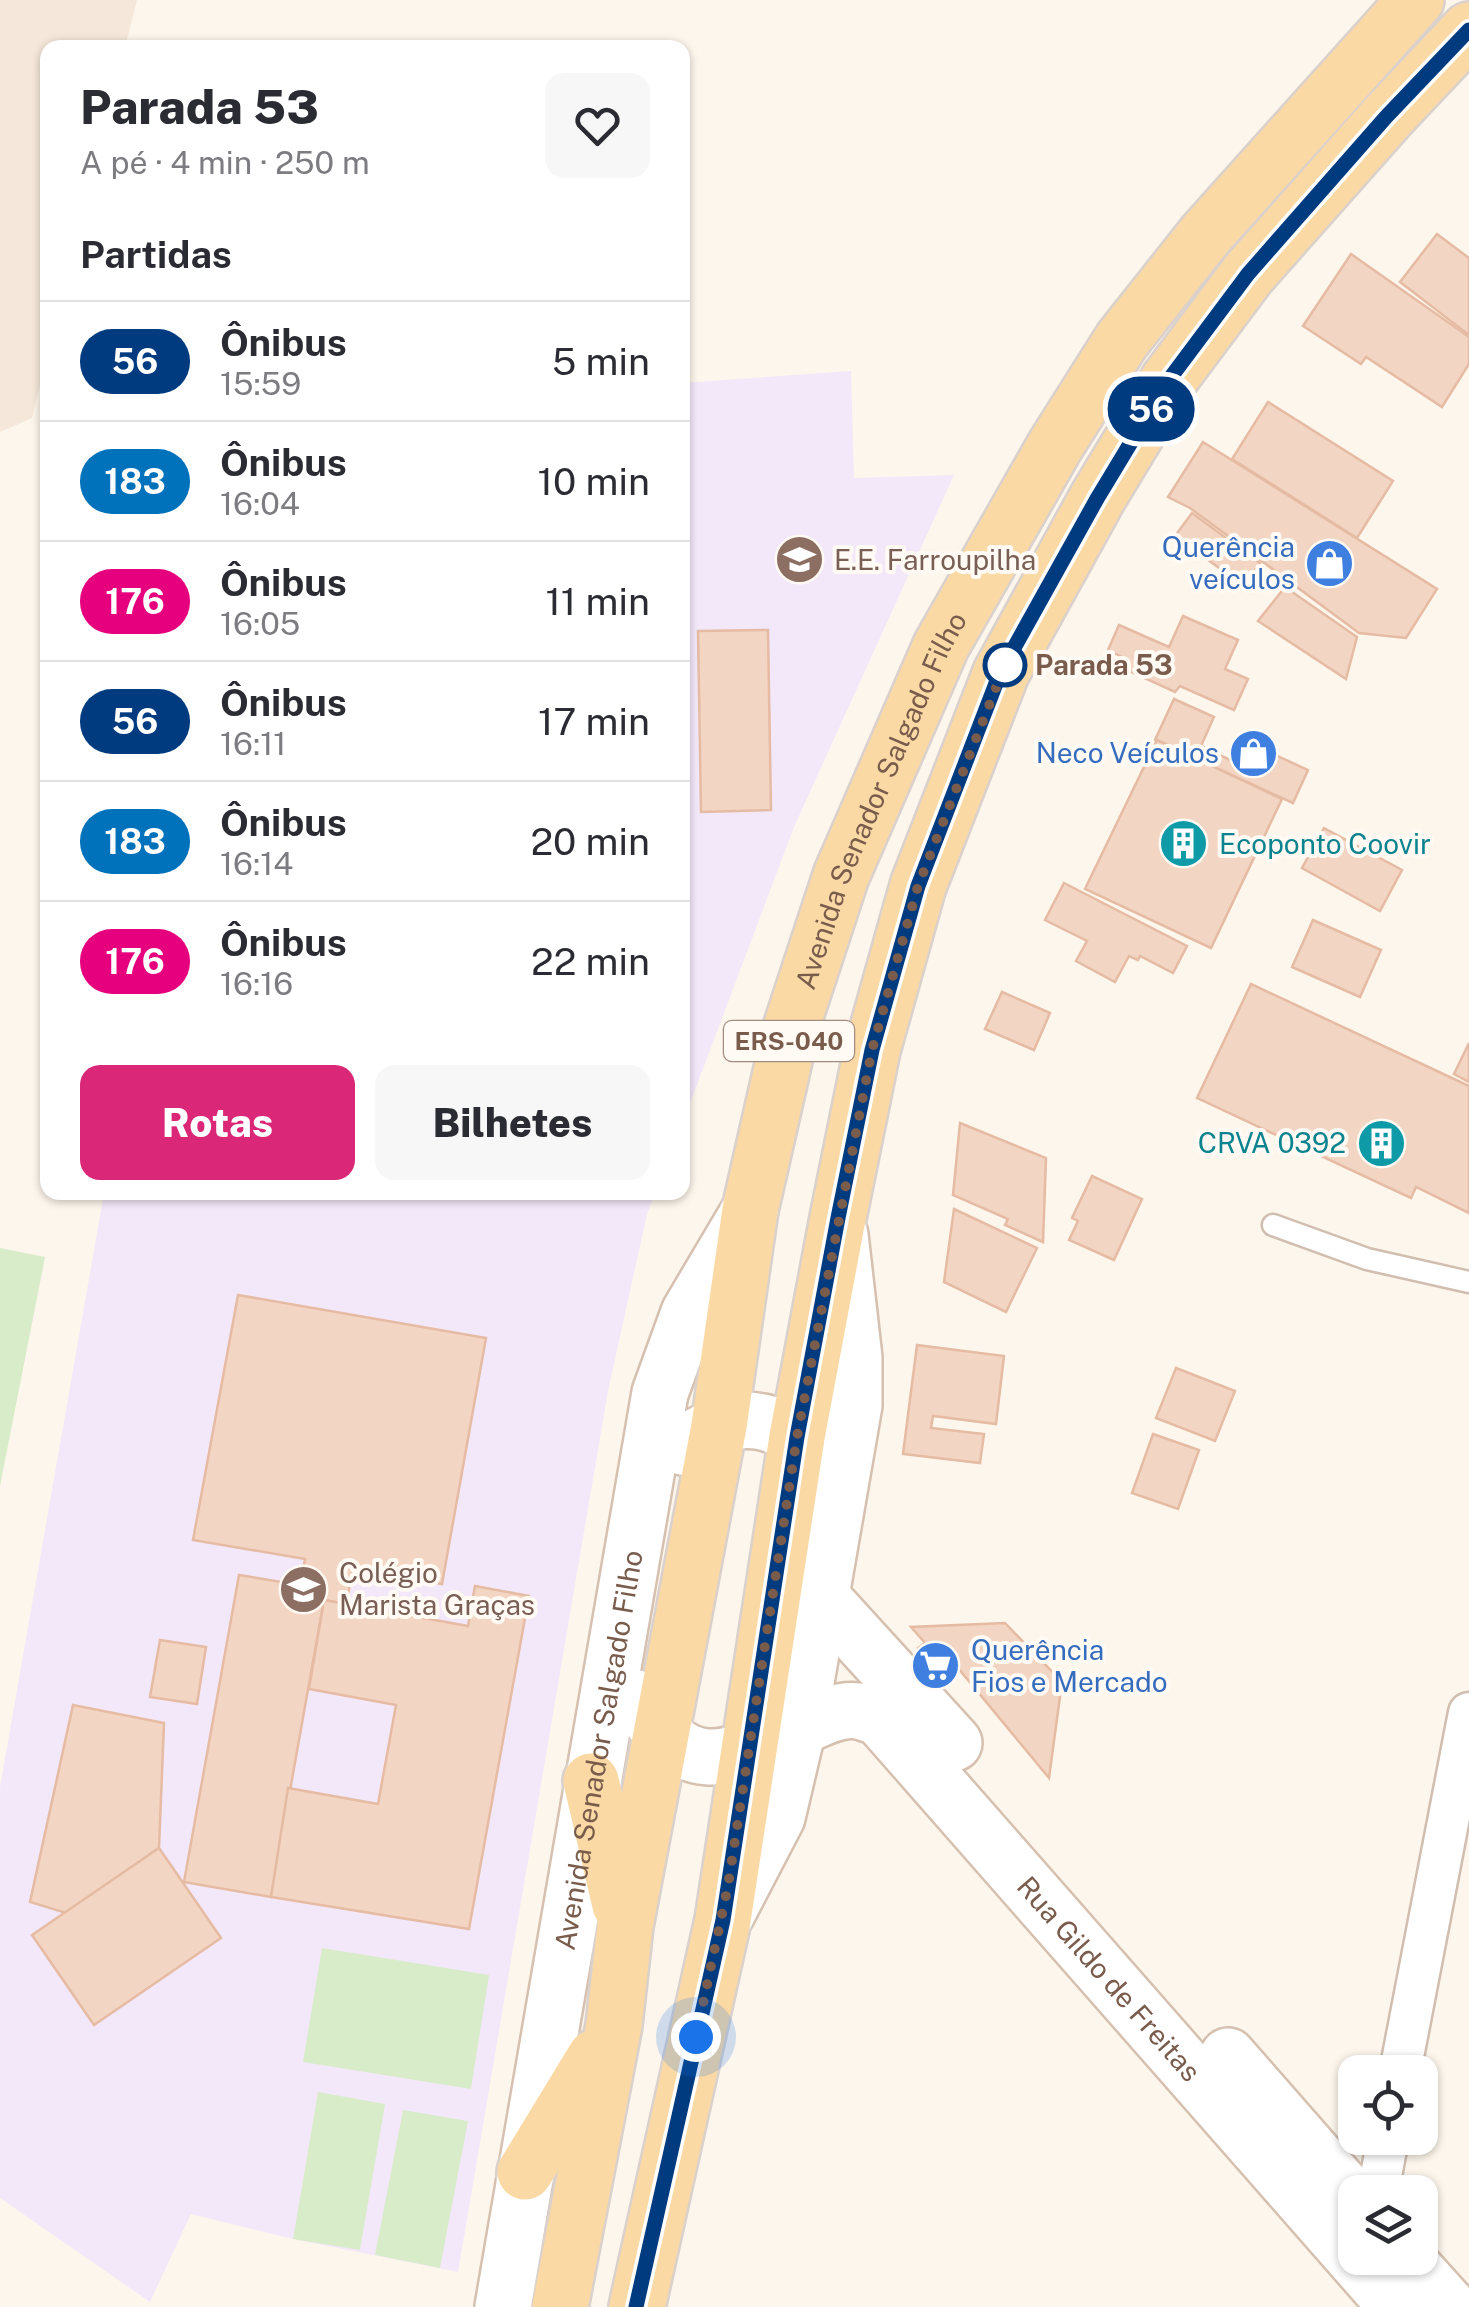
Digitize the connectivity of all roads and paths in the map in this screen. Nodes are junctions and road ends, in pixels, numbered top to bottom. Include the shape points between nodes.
1 (1416, 0) edge
2 (1469, 30) edge
3 (750, 1210) junction
4 (838, 1218) junction
5 (1273, 1225) dead end
6 (1469, 1282) edge
7 (719, 1426) junction
8 (797, 1437) junction
9 (646, 1482) junction
10 (835, 1517) junction
11 (821, 1598) junction
12 (618, 1638) junction
13 (1469, 1713) edge
14 (917, 1728) junction
15 (661, 1736) junction
16 (775, 1738) junction
17 (591, 1782) junction
18 (625, 1926) junction
19 (614, 2025) junction
20 (1403, 2055) edge
21 (526, 2172) junction
22 (1338, 2182) edge
23 (1379, 2280) edge
24 (503, 2307) edge
25 (560, 2307) edge
26 (636, 2307) edge
27 (1449, 2307) edge

1 - 3 main road, Avenida Senador Salgado Filho / ERS-040 via 1206,234 1122,340 941,646 841,876 792,1025
2 - 4 main road, Avenida Senador Salgado Filho / ERS-040 via 1248,274 1168,381 1000,673 918,886 872,1050
3 - 7 main road, Avenida Senador Salgado Filho / ERS-040
3 - 9 street, Avenida Senador Salgado Filho via 689,1313 660,1393
4 - 8 main road, Avenida Senador Salgado Filho / ERS-040
4 - 10 street, Avenida Senador Salgado Filho via 854,1390
5 - 6 lane via 1367,1259
7 - 8 street via 758,1420
7 - 9 street via 673,1454
7 - 15 main road, Avenida Senador Salgado Filho / ERS-040
8 - 10 street via 828,1484
8 - 16 main road, Avenida Senador Salgado Filho / ERS-040
9 - 12 street, Avenida Senador Salgado Filho
10 - 11 street, Avenida Senador Salgado Filho
11 - 14 street, Rua Gildo de Freitas
11 - 16 street, Avenida Senador Salgado Filho
12 - 15 street via 638,1700
12 - 17 street, Avenida Senador Salgado Filho
13 - 20 street
14 - 16 street, Rua Gildo de Freitas via 856,1710 828,1714
14 - 22 street, Rua Gildo de Freitas
14 - 23 street, Rua Gildo de Freitas
15 - 16 street via 702,1757
15 - 18 main road, Avenida Senador Salgado Filho / ERS-040
16 - 26 main road, Avenida Senador Salgado Filho / ERS-040 via 723,1920
17 - 18 main road
17 - 21 street, Avenida Senador Salgado Filho
18 - 19 main road, Avenida Senador Salgado Filho / ERS-040
19 - 21 main road
19 - 25 main road, Avenida Senador Salgado Filho / ERS-040
21 - 24 street, Avenida Senador Salgado Filho
23 - 27 street, Rua Gildo de Freitas

